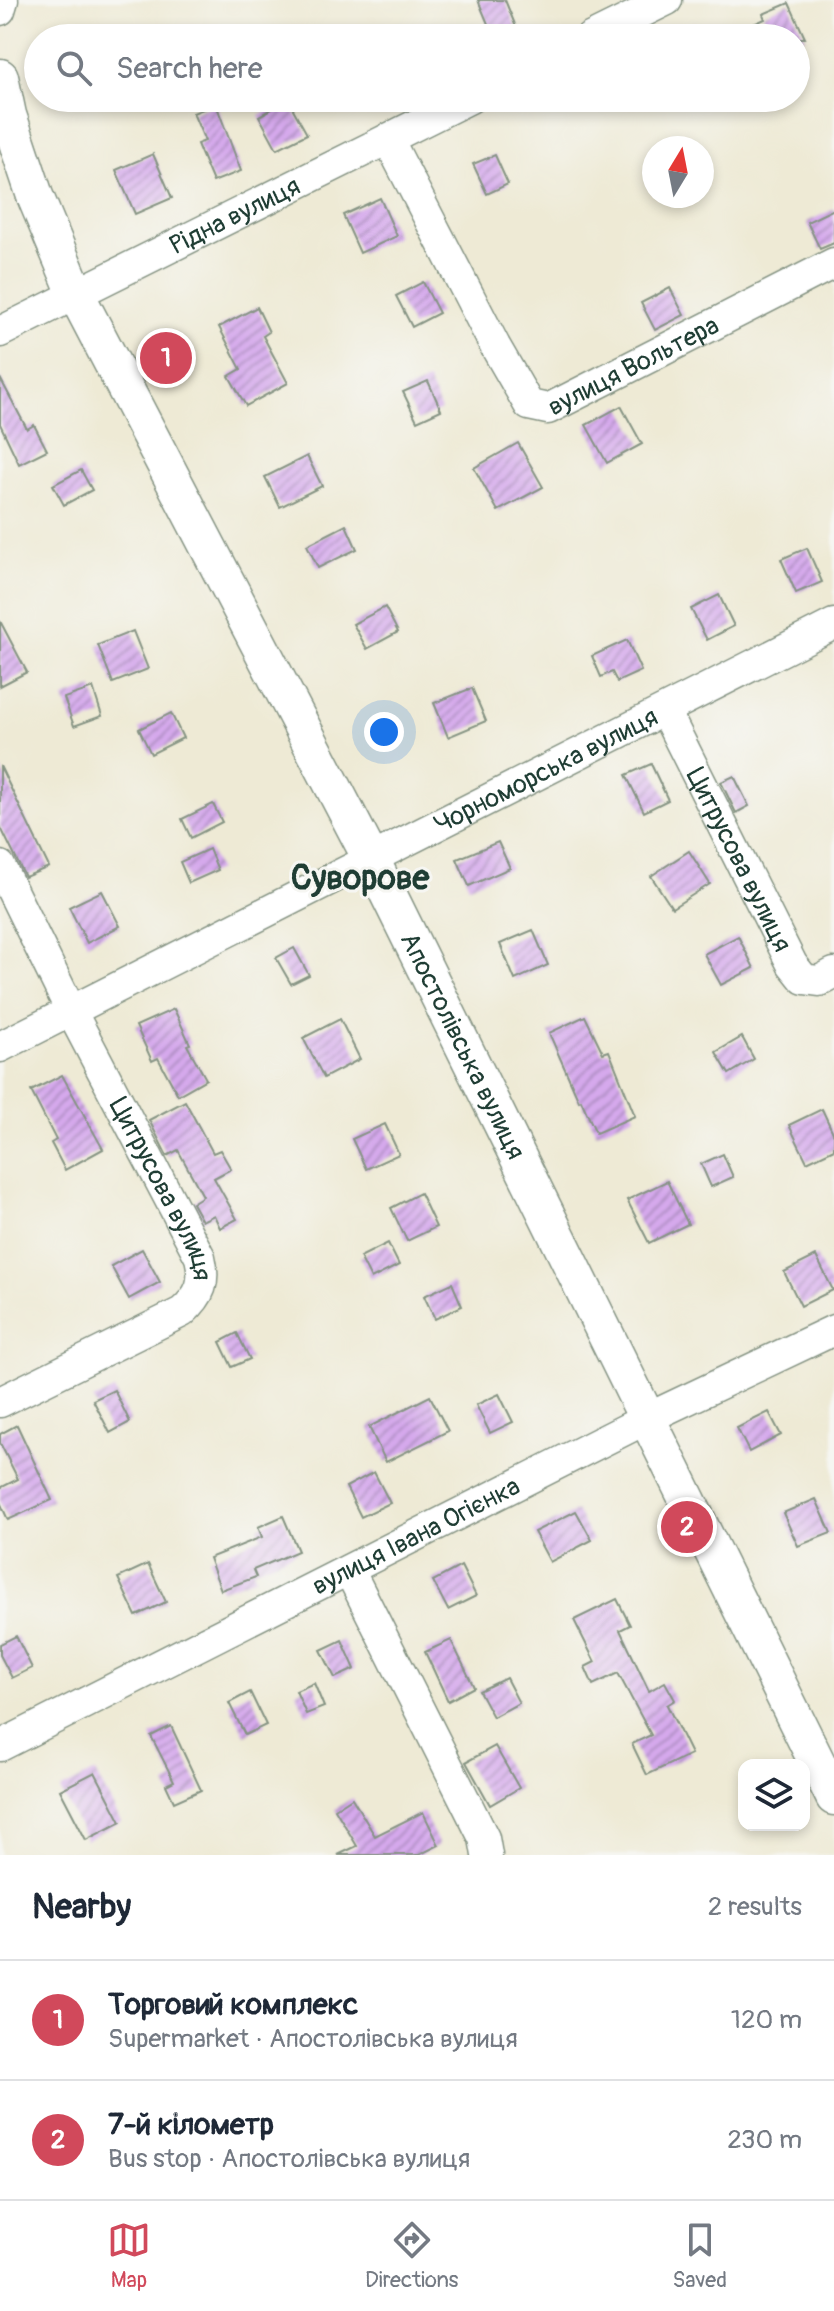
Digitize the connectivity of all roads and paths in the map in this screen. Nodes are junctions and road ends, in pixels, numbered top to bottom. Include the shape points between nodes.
1 (3, 0) edge
2 (667, 0) edge
3 (0, 10) edge
4 (618, 24) edge
5 (0, 77) edge
6 (442, 112) edge
7 (388, 139) junction
8 (834, 263) edge
9 (76, 294) junction
10 (0, 332) edge
11 (834, 624) edge
12 (665, 711) junction
13 (371, 859) junction
14 (0, 866) edge
15 (834, 973) edge
16 (71, 1011) junction
17 (0, 1047) edge
18 (834, 1330) edge
19 (0, 1402) edge
20 (648, 1418) junction
21 (349, 1570) junction
22 (0, 1746) edge
23 (834, 1797) edge
24 (487, 1855) edge

1 - 3 street
2 - 4 street
5 - 9 street, Апостолівська вулиця via 35,196
6 - 7 street, Рідна вулиця
7 - 8 street, вулиця Вольтера via 529,405 548,409
7 - 9 street, Рідна вулиця
9 - 10 street, Рідна вулиця
9 - 13 street, Апостолівська вулиця
11 - 12 street, Чорноморська вулиця
12 - 13 street, Чорноморська вулиця
12 - 15 street, Цитрусова вулиця via 792,964 804,979 819,981
13 - 16 street, Чорноморська вулиця
13 - 20 street, Апостолівська вулиця
14 - 16 street, Цитрусова вулиця
16 - 17 street, Чорноморська вулиця
16 - 19 street, Цитрусова вулиця via 200,1257 203,1285 182,1312
18 - 20 street, вулиця Івана Огієнка
20 - 21 street, вулиця Івана Огієнка
20 - 23 street, Апостолівська вулиця
21 - 22 street, вулиця Івана Огієнка
21 - 24 street via 484,1838

